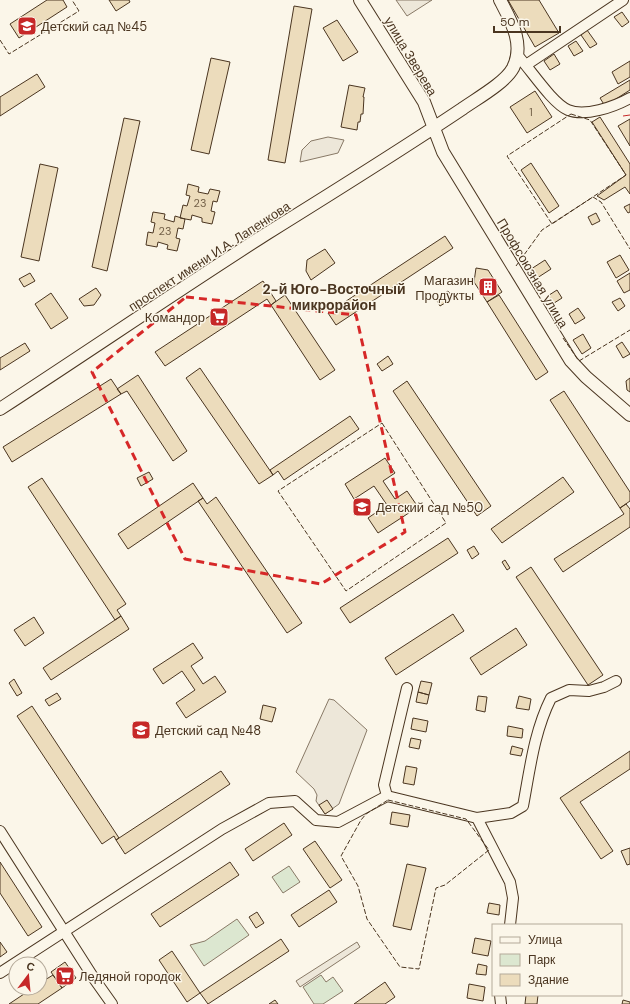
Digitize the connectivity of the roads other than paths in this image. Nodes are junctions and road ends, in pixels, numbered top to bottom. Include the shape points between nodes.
1 (360, 0) edge
2 (500, 0) edge
3 (623, 0) edge
4 (522, 60) junction
5 (630, 98) edge
6 (434, 128) junction
7 (0, 410) edge
8 (630, 415) edge
9 (616, 681) dead end
10 (408, 688) dead end
11 (387, 796) junction
12 (478, 818) junction
13 (0, 831) edge
14 (510, 924) edge
15 (64, 930) junction
16 (0, 973) edge
17 (112, 1004) edge

1 - 6 main road, улица Зверева via 424,102
2 - 4 main road via 512,25
3 - 4 street
4 - 5 street via 554,100 569,110 588,112 616,106
4 - 6 main road, проспект имени И.А. Лапенкова via 498,84
6 - 7 main road, проспект имени И.А. Лапенкова via 253,243
6 - 8 main road, Профсоюзная улица via 443,152 571,361
9 - 12 street via 604,688 589,691 569,690 551,698 542,715 534,742 523,806 511,813
10 - 11 street via 384,784
11 - 12 street
11 - 15 street via 338,822 316,820 295,801 269,803 222,829
12 - 14 street via 510,882 513,898
13 - 15 street
15 - 16 street
15 - 17 street

